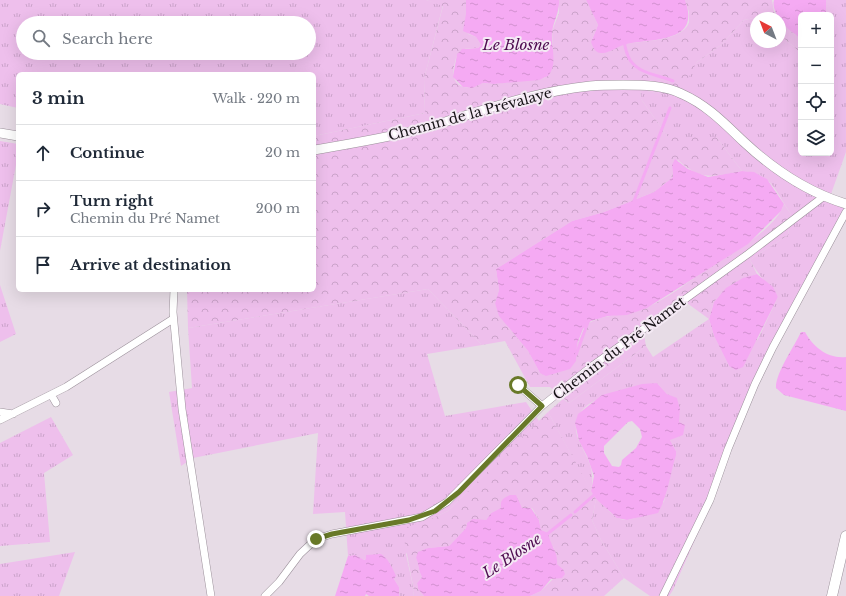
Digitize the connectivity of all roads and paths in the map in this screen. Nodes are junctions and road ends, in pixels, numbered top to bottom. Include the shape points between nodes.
1 (0, 133) edge
2 (16, 136) edge
3 (316, 150) edge
4 (823, 197) junction
5 (846, 204) edge
6 (846, 212) edge
7 (174, 292) edge
8 (173, 320) junction
9 (518, 385) dead end
10 (52, 396) junction
11 (56, 403) dead end
12 (542, 406) junction
13 (0, 412) edge
14 (13, 414) junction
15 (0, 420) edge
16 (846, 536) edge
17 (211, 596) edge
18 (264, 596) edge
19 (663, 596) edge
20 (832, 596) edge

1 - 2 street
3 - 4 street, Chemin de la Prévalaye via 420,129 511,101 553,92 590,86 661,87 682,93 696,101 716,115 774,167
4 - 5 street, Chemin de la Prévalaye
4 - 12 street, Chemin du Pré Namet via 604,357
6 - 19 street via 755,384 710,500
7 - 8 street
8 - 10 street
8 - 17 street via 182,409
9 - 12 street
10 - 11 street
10 - 14 street
12 - 18 street, Chemin du Pré Namet via 459,492 435,511 409,520 316,539 300,554 280,582
13 - 14 street
14 - 15 street
16 - 20 main road

